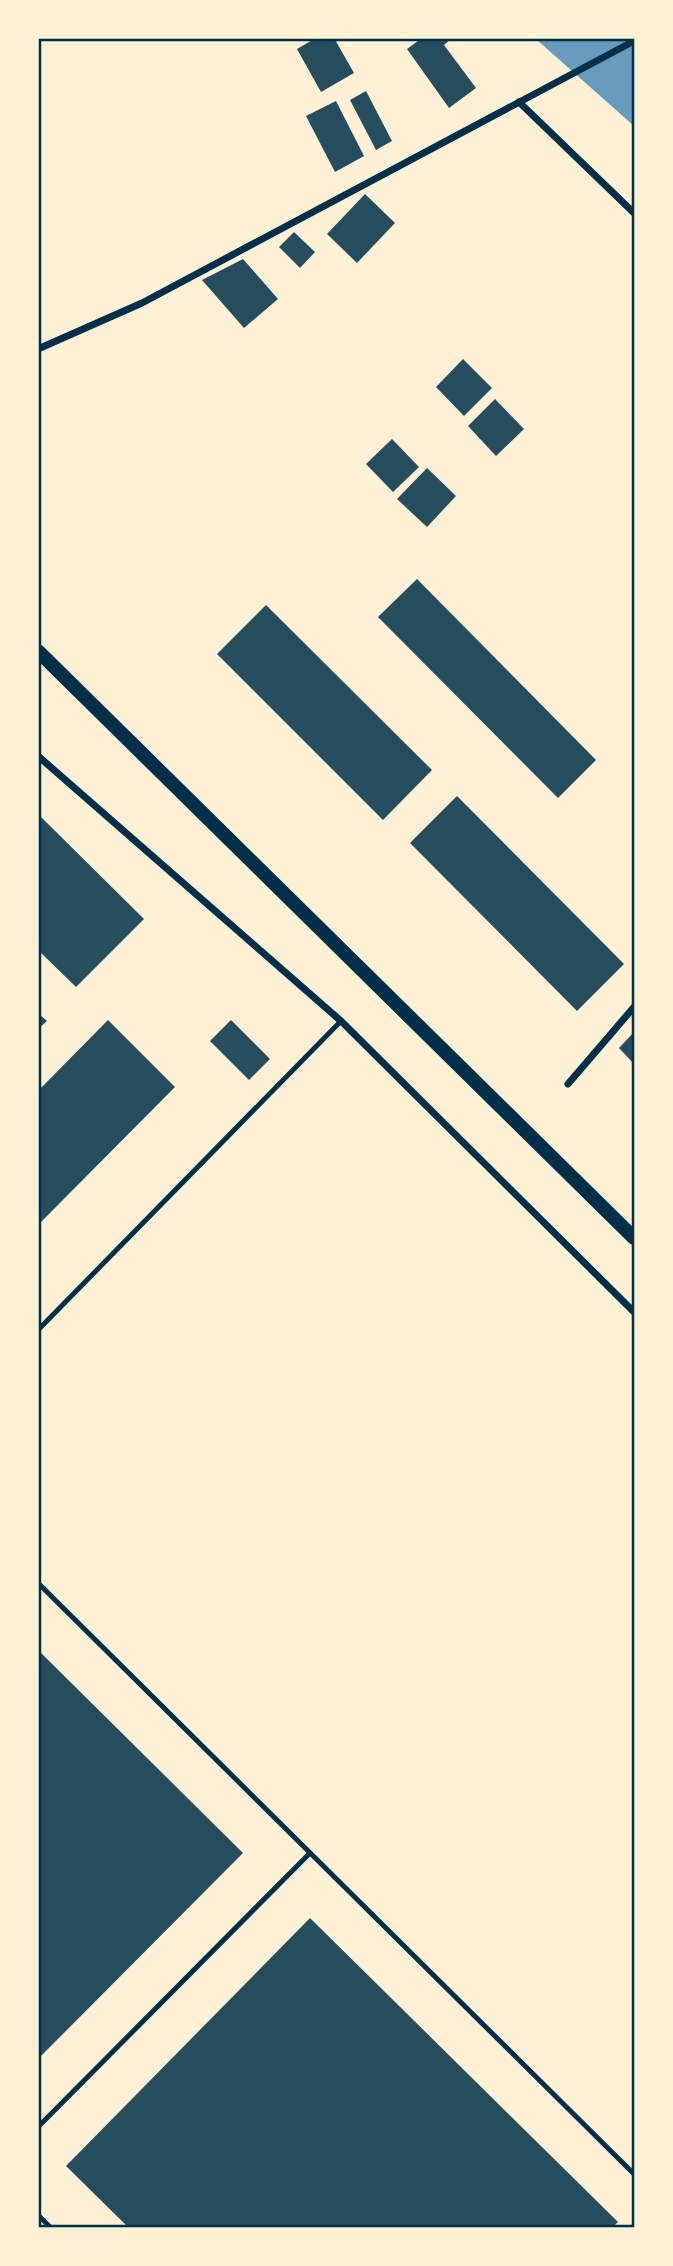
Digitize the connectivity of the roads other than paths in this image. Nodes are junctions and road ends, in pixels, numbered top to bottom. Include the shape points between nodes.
1 (635, 41) edge
2 (520, 102) junction
3 (635, 213) edge
4 (38, 349) edge
5 (38, 651) edge
6 (38, 756) edge
7 (635, 1007) edge
8 (341, 1021) junction
9 (568, 1084) dead end
10 (635, 1238) edge
11 (635, 1312) edge
12 (38, 1330) edge
13 (38, 1583) edge
14 (310, 1853) junction
15 (38, 2127) edge
16 (635, 2174) edge
17 (38, 2215) edge
18 (51, 2228) edge

1 - 2 street
2 - 3 street
2 - 4 street via 142,303
5 - 10 main road
6 - 8 street
7 - 9 street
8 - 11 street
8 - 12 lane
13 - 14 lane
14 - 15 lane
14 - 16 lane
17 - 18 lane

